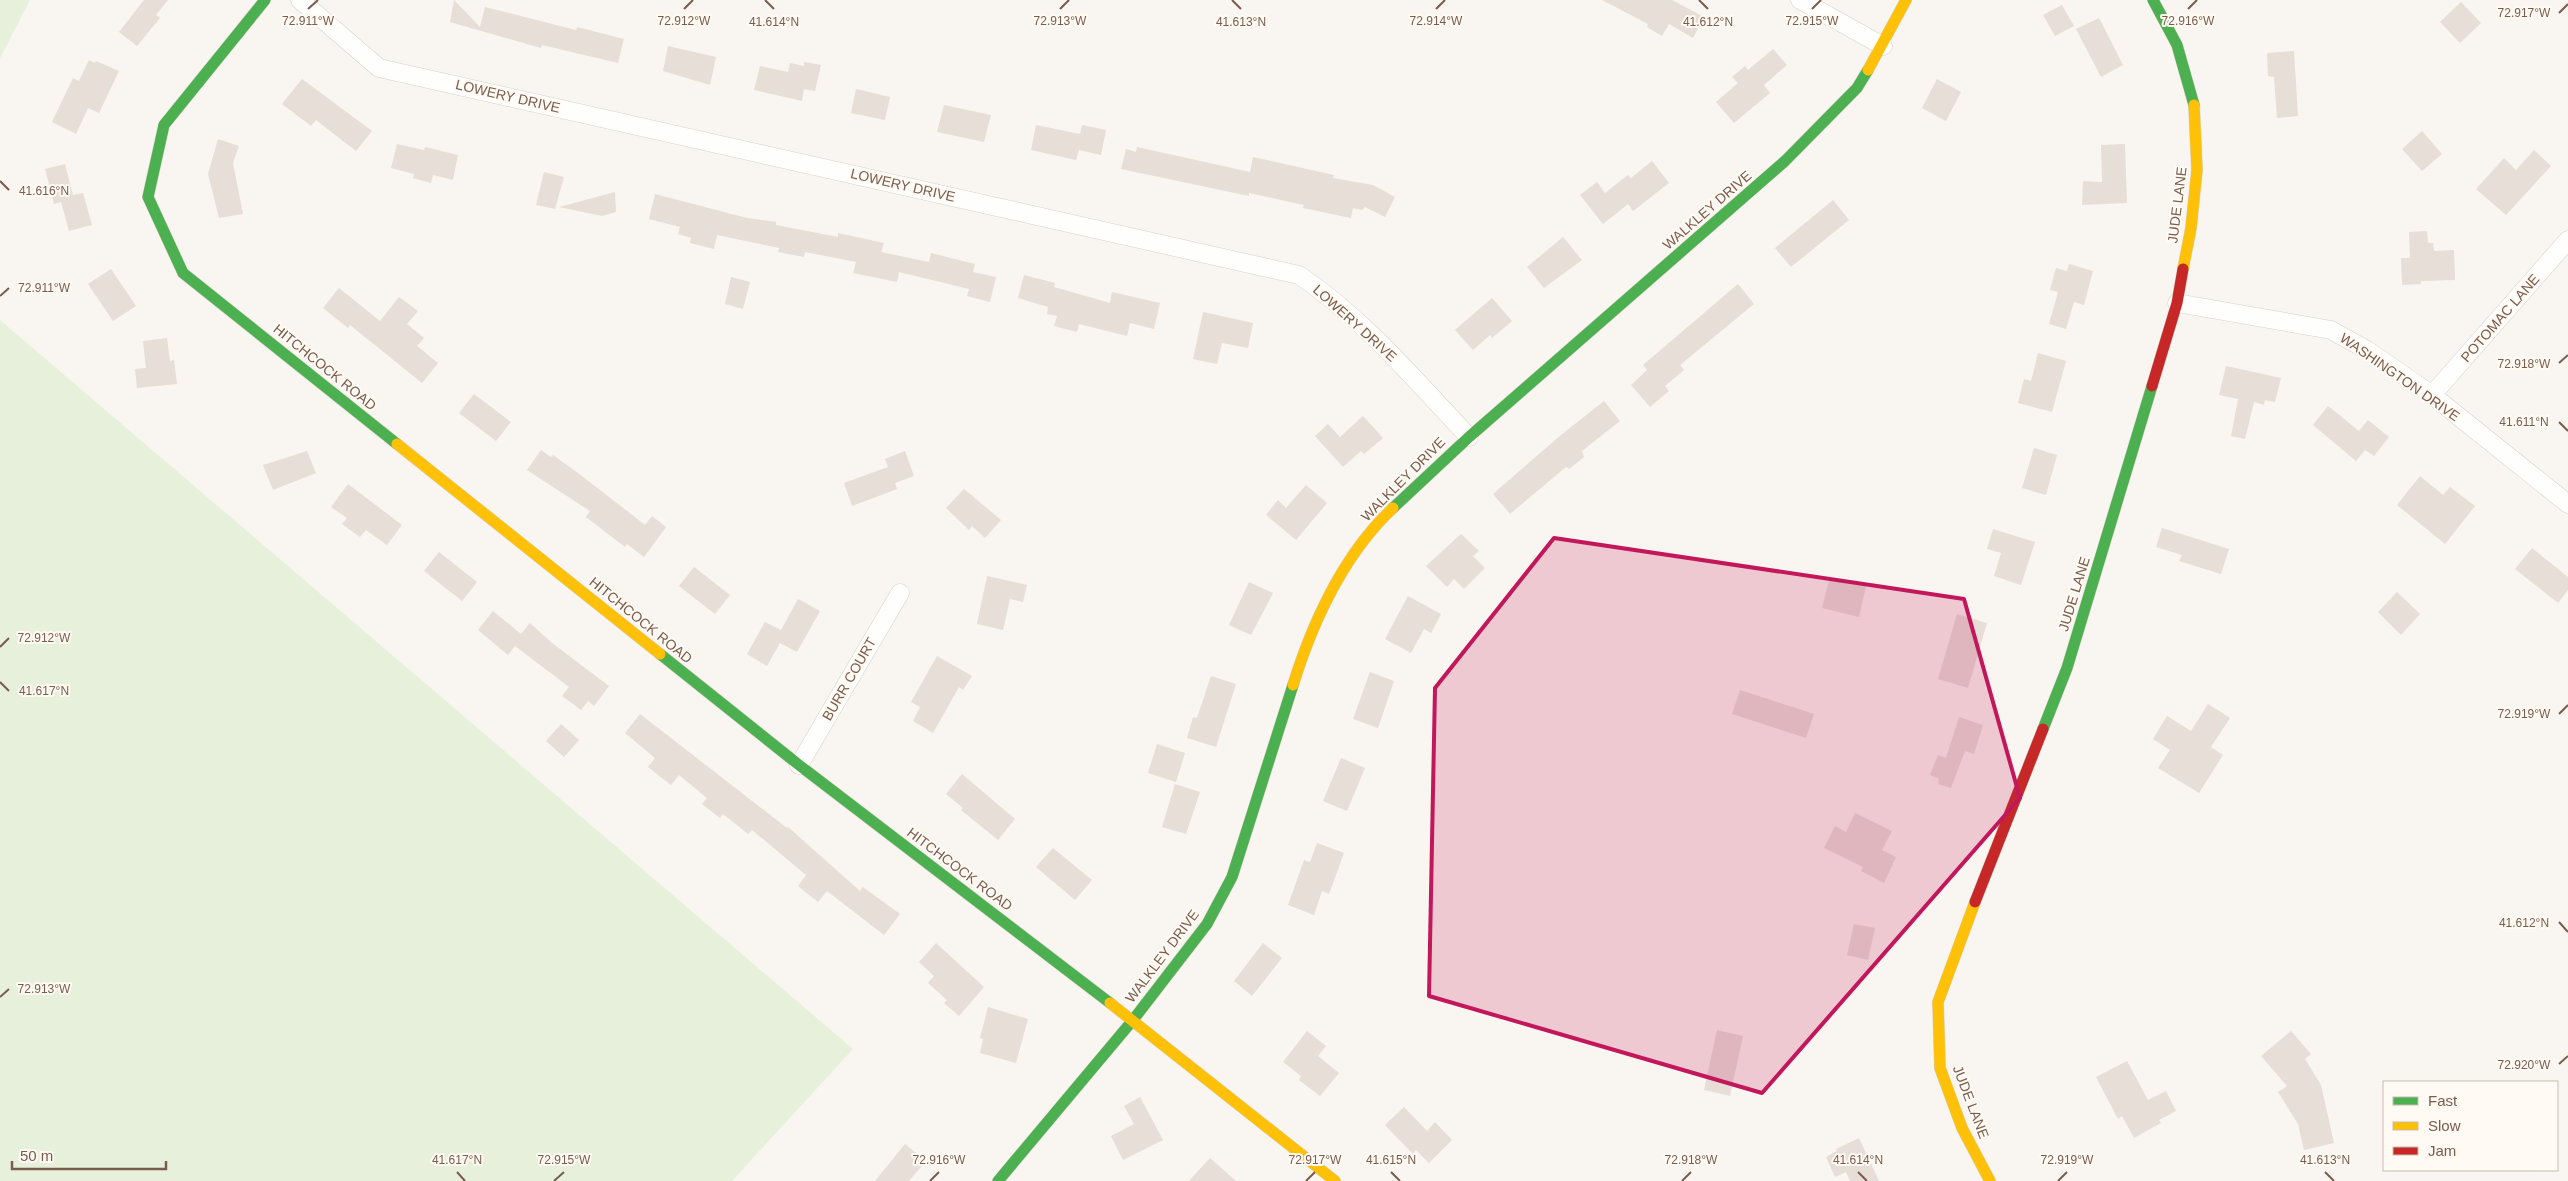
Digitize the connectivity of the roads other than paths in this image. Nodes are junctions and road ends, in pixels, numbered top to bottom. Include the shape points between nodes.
1 (265, 0) edge
2 (300, 0) edge
3 (1800, 0) edge
4 (1906, 0) edge
5 (2154, 0) edge
6 (1883, 46) junction
7 (2568, 240) edge
8 (2177, 303) junction
9 (2432, 396) junction
10 (1469, 437) junction
11 (2568, 504) edge
12 (900, 593) dead end
13 (799, 765) junction
14 (1133, 1020) junction
15 (998, 1181) edge
16 (1335, 1181) edge
17 (1990, 1181) edge

1 - 13 street, HITCHCOCK ROAD via 164,125 148,197 183,273
2 - 10 street, LOWERY DRIVE via 379,68 1299,275 1329,295 1373,335
3 - 6 street
4 - 6 street, WALKLEY DRIVE
5 - 8 street, JUDE LANE via 2178,45 2196,111 2197,170
6 - 10 street, WALKLEY DRIVE via 1857,88 1785,162
7 - 9 street, POTOMAC LANE
8 - 9 street, WASHINGTON DRIVE via 2331,330 2368,350
8 - 17 street, JUDE LANE via 2067,668 1938,1002 1940,1068 1962,1128
9 - 11 street, WASHINGTON DRIVE
10 - 14 street, WALKLEY DRIVE via 1381,519 1344,568 1307,640 1232,877 1207,924
12 - 13 street, BURR COURT
13 - 14 street, HITCHCOCK ROAD
14 - 15 street, WALKLEY DRIVE
14 - 16 street, HITCHCOCK ROAD

